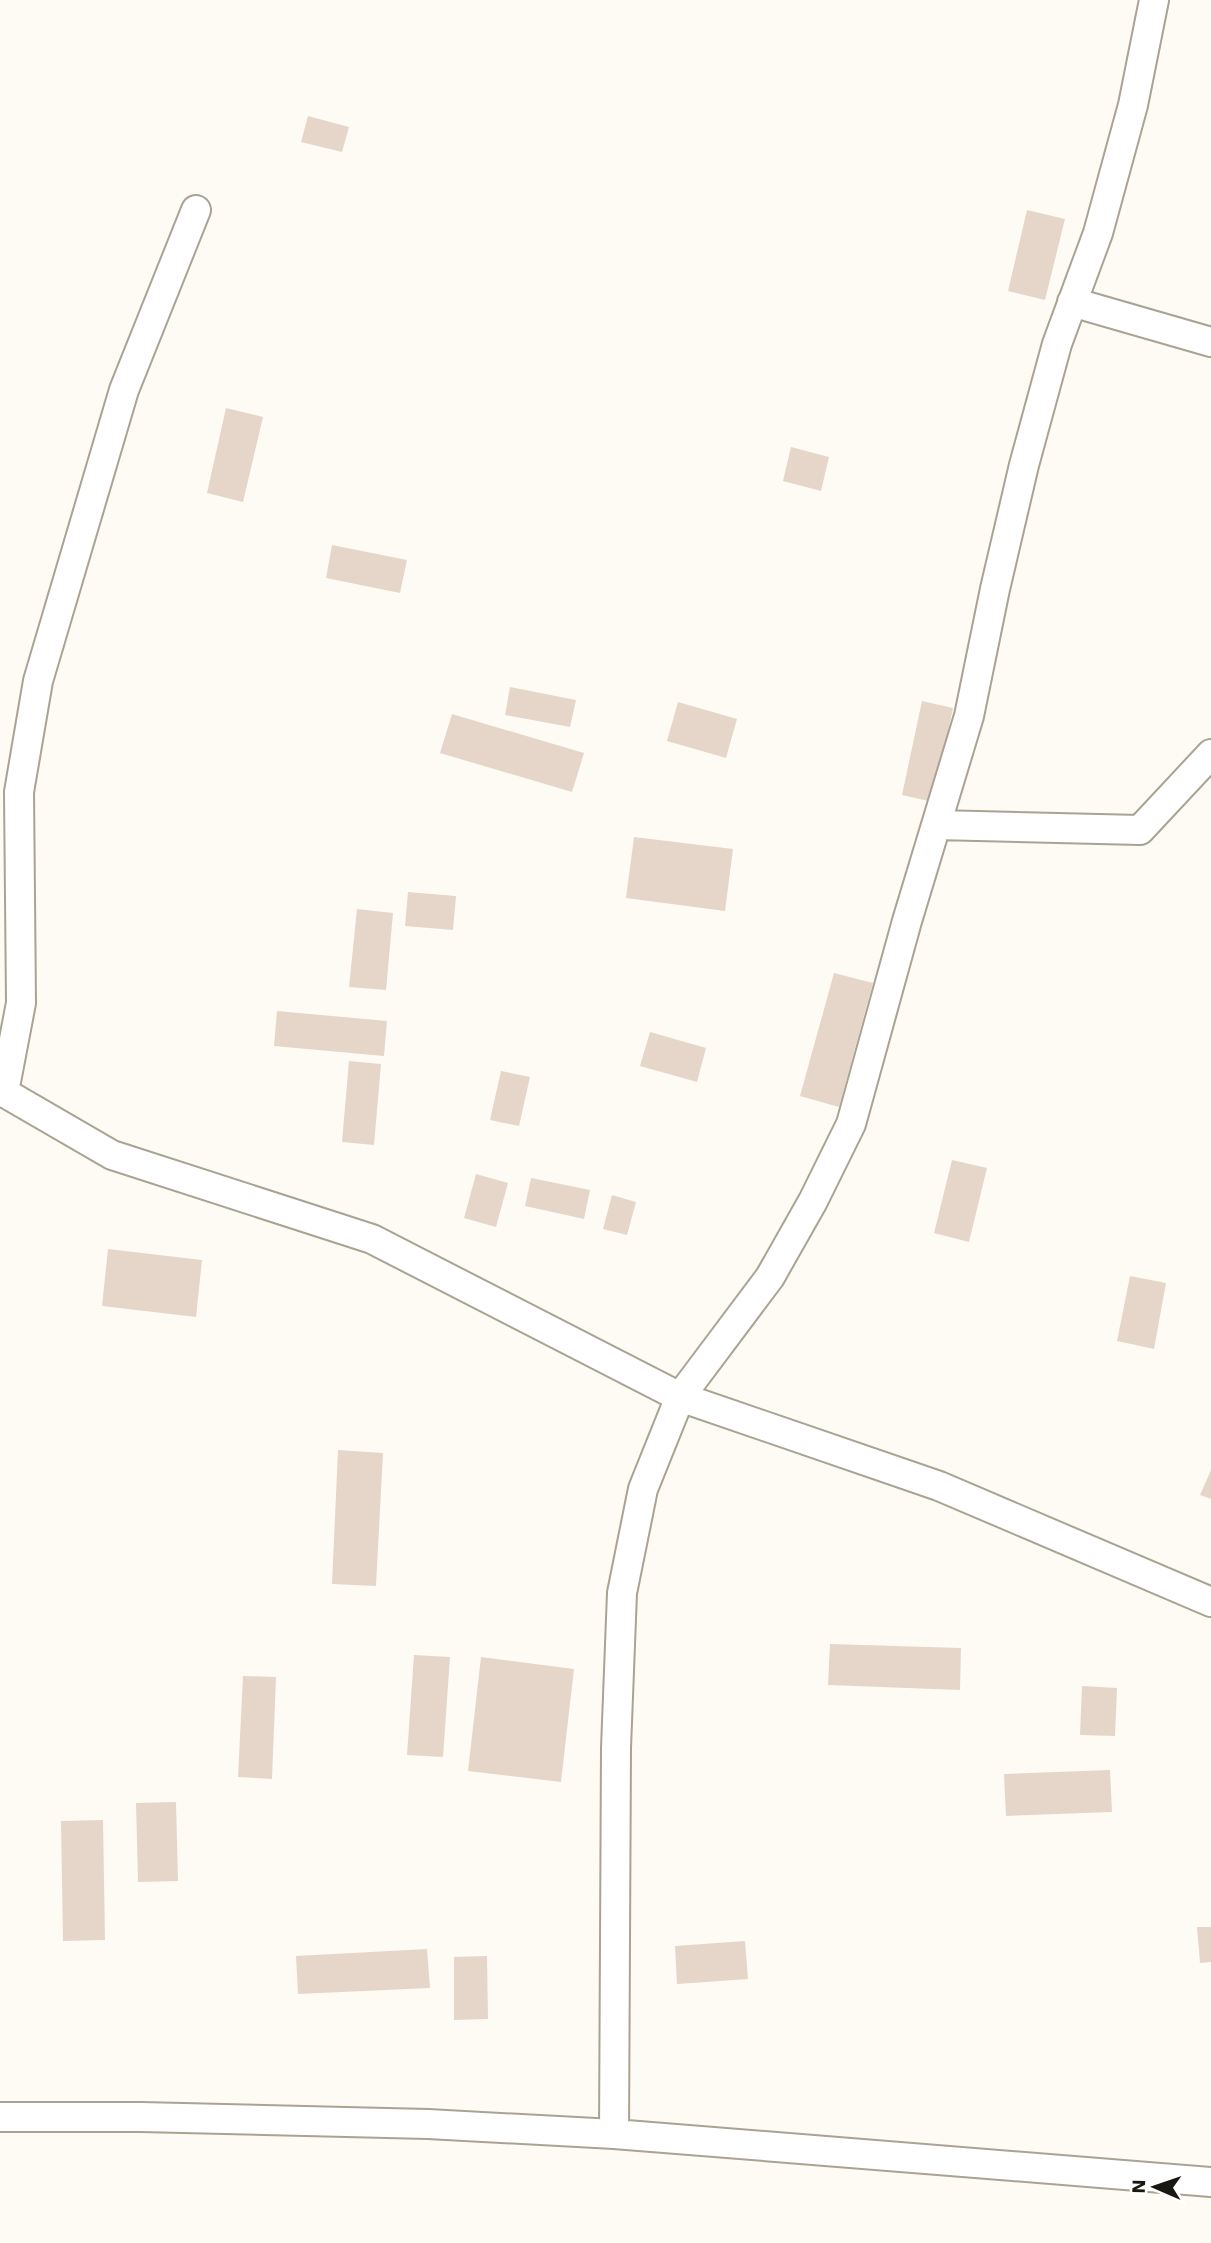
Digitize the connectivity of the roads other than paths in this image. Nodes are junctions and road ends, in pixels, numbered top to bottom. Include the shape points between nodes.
1 (1154, 0) edge
2 (196, 210) dead end
3 (1072, 302) junction
4 (1211, 342) edge
5 (1211, 754) edge
6 (937, 825) junction
7 (2, 1091) edge
8 (680, 1397) junction
9 (1211, 1602) edge
10 (0, 2117) edge
11 (614, 2134) junction
12 (1211, 2182) edge

1 - 3 street via 1133,105 1098,233
2 - 7 street via 124,390 38,681 19,792 21,1003
3 - 4 street
3 - 6 street via 1024,465 969,716
5 - 6 street via 1140,830
6 - 8 street via 851,1124 771,1277
7 - 8 street via 112,1154 372,1239
8 - 9 street via 939,1486
8 - 11 street via 643,1489 622,1594
10 - 11 street via 428,2124
11 - 12 street

